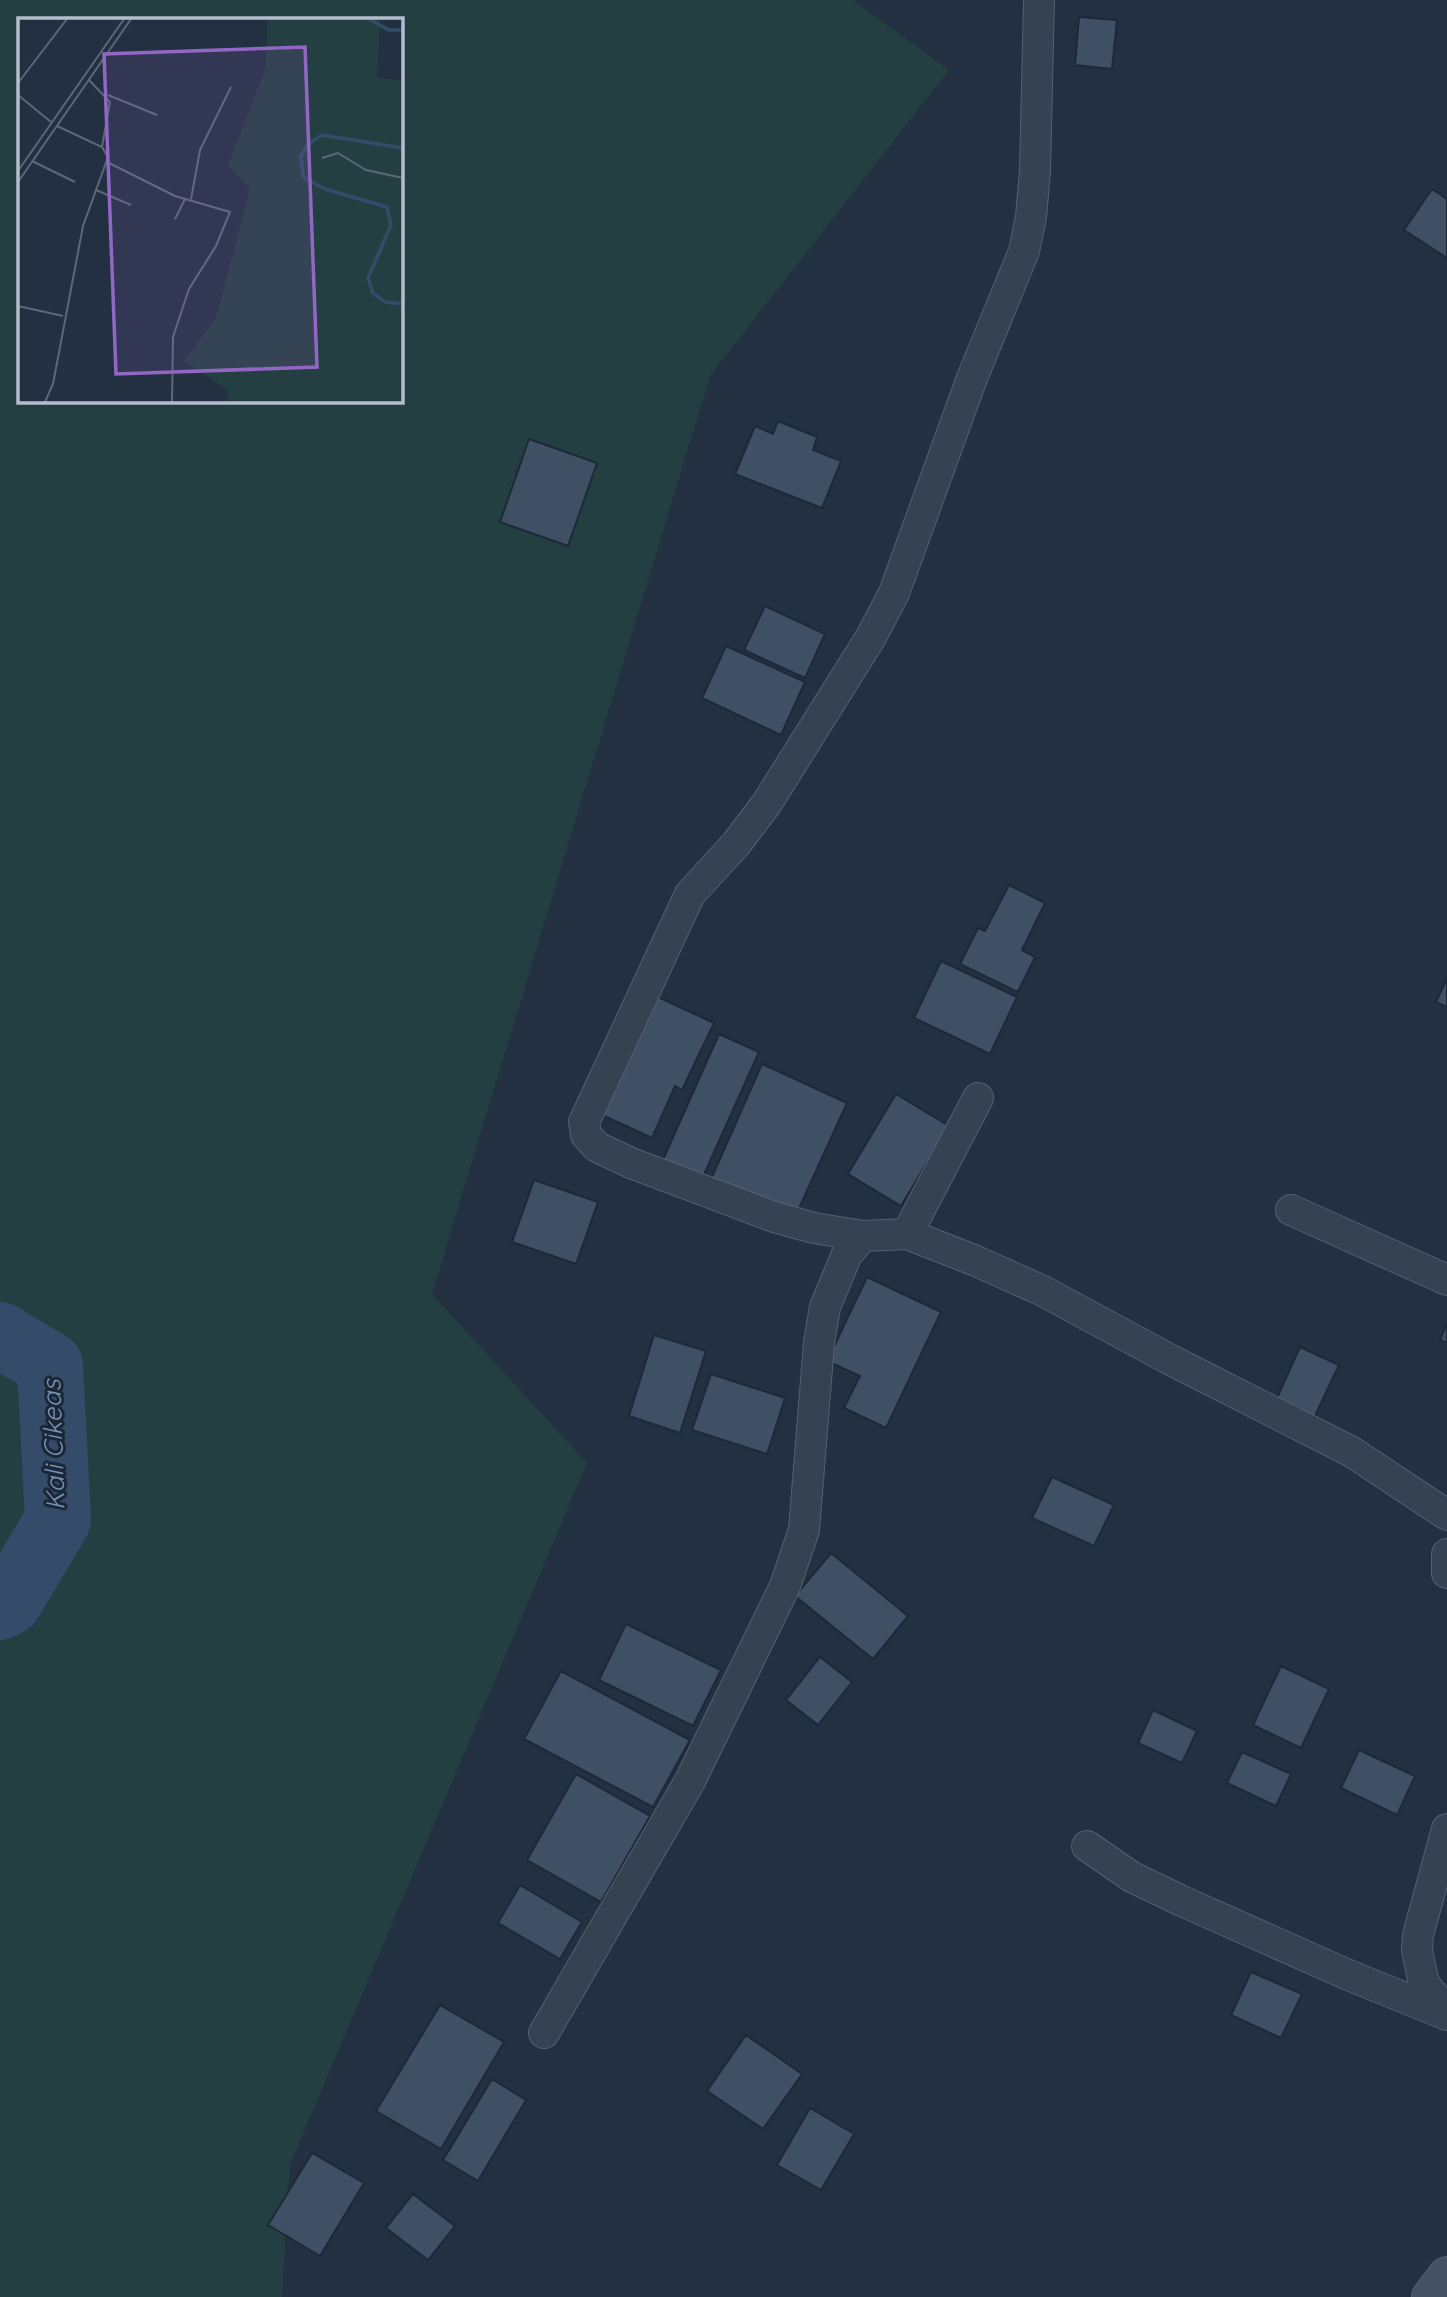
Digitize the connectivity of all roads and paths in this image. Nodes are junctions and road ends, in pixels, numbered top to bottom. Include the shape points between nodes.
1 (1039, 0) edge
2 (978, 1098) dead end
3 (1291, 1210) dead end
4 (907, 1234) junction
5 (863, 1236) junction
6 (1447, 1280) edge
7 (1447, 1515) edge
8 (1447, 1554) edge
9 (1447, 1573) edge
10 (1447, 1829) edge
11 (1087, 1846) dead end
12 (1447, 2013) edge
13 (544, 2033) dead end
14 (1447, 2276) edge
15 (1432, 2297) edge

1 - 5 street via 1035,171 1024,251 894,593 767,803 690,894 584,1122 586,1135 597,1147 631,1163 774,1217
2 - 4 street
3 - 6 street
4 - 5 street
4 - 7 street via 1043,1291 1352,1452
5 - 13 street via 847,1254 824,1307 804,1530 785,1586 690,1781
8 - 9 street
10 - 12 street via 1417,1950 1424,1984
11 - 12 street via 1132,1877 1182,1901
14 - 15 main road

